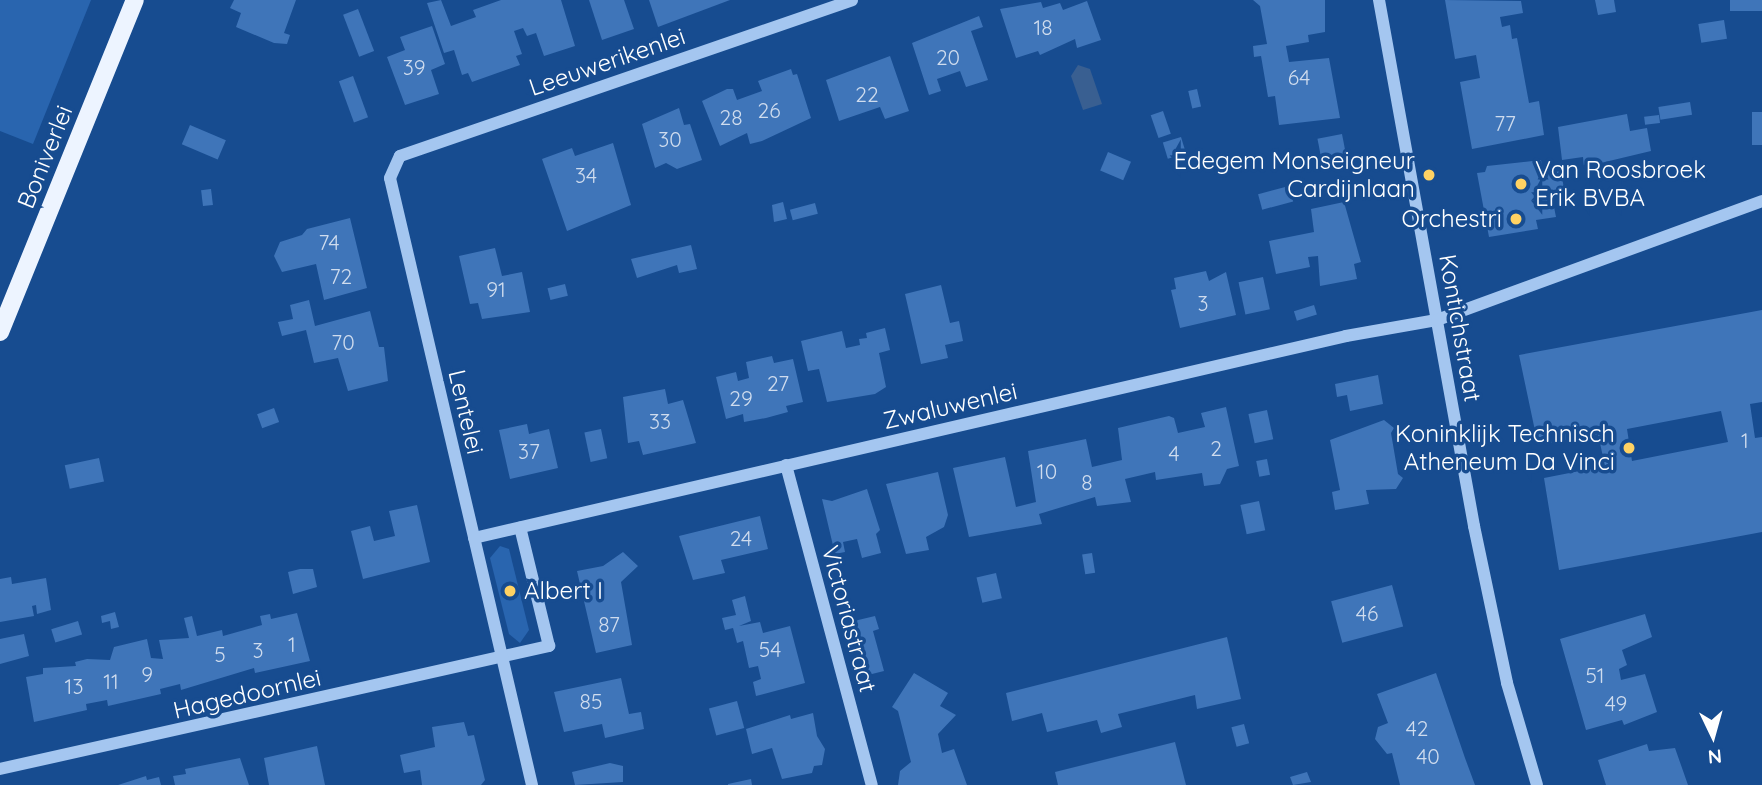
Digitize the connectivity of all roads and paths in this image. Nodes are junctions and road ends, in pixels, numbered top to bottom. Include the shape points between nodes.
1 (135, 0) edge
2 (852, 0) edge
3 (1379, 0) edge
4 (390, 178) joint
5 (1762, 201) edge
6 (1437, 320) junction
7 (0, 332) edge
8 (786, 465) junction
9 (520, 527) junction
10 (474, 538) junction
11 (503, 656) junction
12 (0, 769) edge
13 (532, 785) edge
14 (872, 785) edge
15 (1537, 785) edge

1 - 7 main road, Boniverlei
2 - 4 street, Leeuwerikenlei via 400,156
3 - 6 street, Kontichstraat
4 - 10 street, Lentelei
5 - 6 street, Zwaluwenlei
6 - 8 street, Zwaluwenlei
6 - 15 street, Kontichstraat via 1507,683
8 - 9 street, Zwaluwenlei
8 - 14 street, Victoriastraat
9 - 10 street, Zwaluwenlei
9 - 11 street via 549,646
10 - 11 street, Lentelei
11 - 12 street, Hagedoornlei
11 - 13 street, Lentelei

